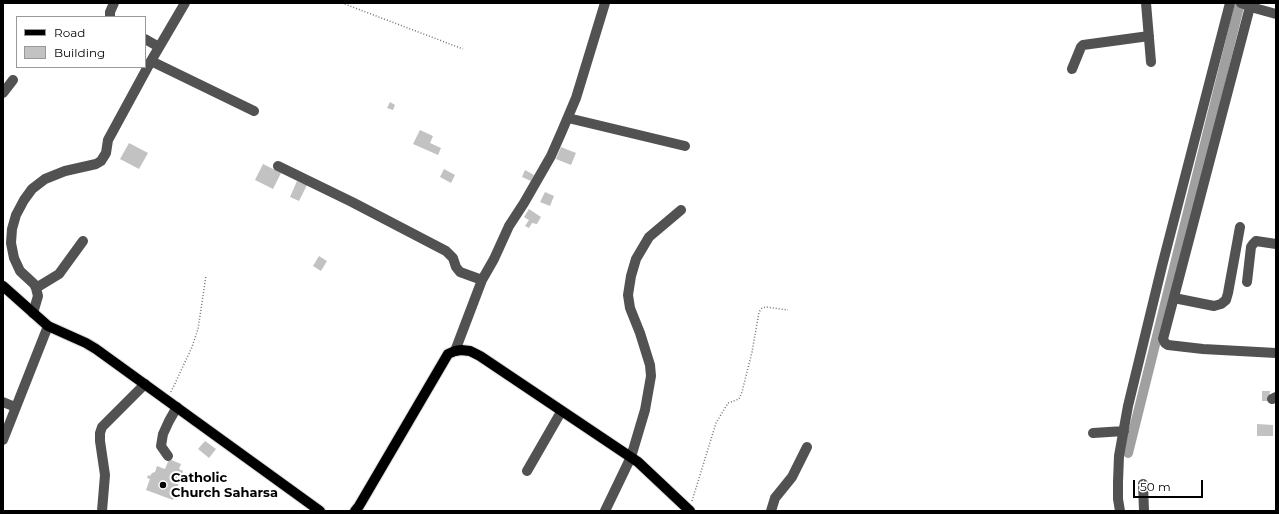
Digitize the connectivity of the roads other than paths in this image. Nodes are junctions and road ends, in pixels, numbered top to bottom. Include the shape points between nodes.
1 (114, 3) edge
2 (185, 3) edge
3 (604, 3) edge
4 (1146, 3) edge
5 (1230, 3) edge
6 (1248, 4) edge
7 (1276, 14) edge
8 (110, 16) edge
9 (1149, 36) junction
10 (146, 40) edge
11 (159, 47) junction
12 (151, 61) junction
13 (1151, 62) dead end
14 (1072, 68) dead end
15 (14, 80) dead end
16 (3, 93) edge
17 (254, 111) dead end
18 (568, 118) junction
19 (685, 146) dead end
20 (278, 166) dead end
21 (681, 210) dead end
22 (1240, 228) dead end
23 (83, 241) dead end
24 (1276, 244) edge
25 (482, 280) junction
26 (1247, 282) dead end
27 (3, 286) edge
28 (36, 288) junction
29 (1174, 298) junction
30 (33, 313) junction
31 (48, 326) junction
32 (455, 351) junction
33 (1276, 353) edge
34 (145, 384) junction
35 (3, 402) edge
36 (15, 408) junction
37 (177, 408) junction
38 (561, 412) junction
39 (1124, 431) junction
40 (1093, 433) dead end
41 (3, 440) edge
42 (807, 447) dead end
43 (168, 456) dead end
44 (630, 458) junction
45 (527, 471) dead end
46 (1143, 484) dead end
47 (690, 510) edge
48 (102, 511) edge
49 (320, 511) edge
50 (355, 511) edge
51 (605, 511) edge
52 (771, 511) edge
53 (1120, 511) edge
54 (1144, 511) edge

1 - 8 street
2 - 11 street
3 - 18 street
4 - 9 street
5 - 39 street via 1142,350
6 - 7 street
6 - 29 street
9 - 13 street
9 - 14 street via 1083,45
10 - 11 street
11 - 12 street
12 - 17 street
12 - 28 street via 108,140 101,161 45,179 32,189 16,215 11,243 14,258 20,271
15 - 16 street
18 - 19 street
18 - 25 street via 551,156 509,226
20 - 25 street via 446,251 460,272
21 - 44 street via 649,237 636,259 630,276 630,308 648,358 651,376 646,410
22 - 29 street via 1226,300 1214,306
23 - 28 street via 59,274
24 - 26 street via 1256,241 1253,244
25 - 32 street
27 - 30 main road
28 - 30 street via 38,296
29 - 33 street via 1164,339 1168,345
30 - 31 main road
31 - 34 main road via 91,346
31 - 36 street
32 - 38 main road via 470,351 480,356
32 - 50 main road via 448,354
34 - 37 main road
34 - 48 street via 102,427 100,441 105,475
35 - 36 street
36 - 41 street
37 - 43 street via 163,434 162,446
37 - 49 main road
38 - 44 main road
38 - 45 street
39 - 40 street
39 - 53 street via 1119,456
42 - 52 street via 792,477 775,498
44 - 47 main road via 638,462
44 - 51 street
46 - 54 street

